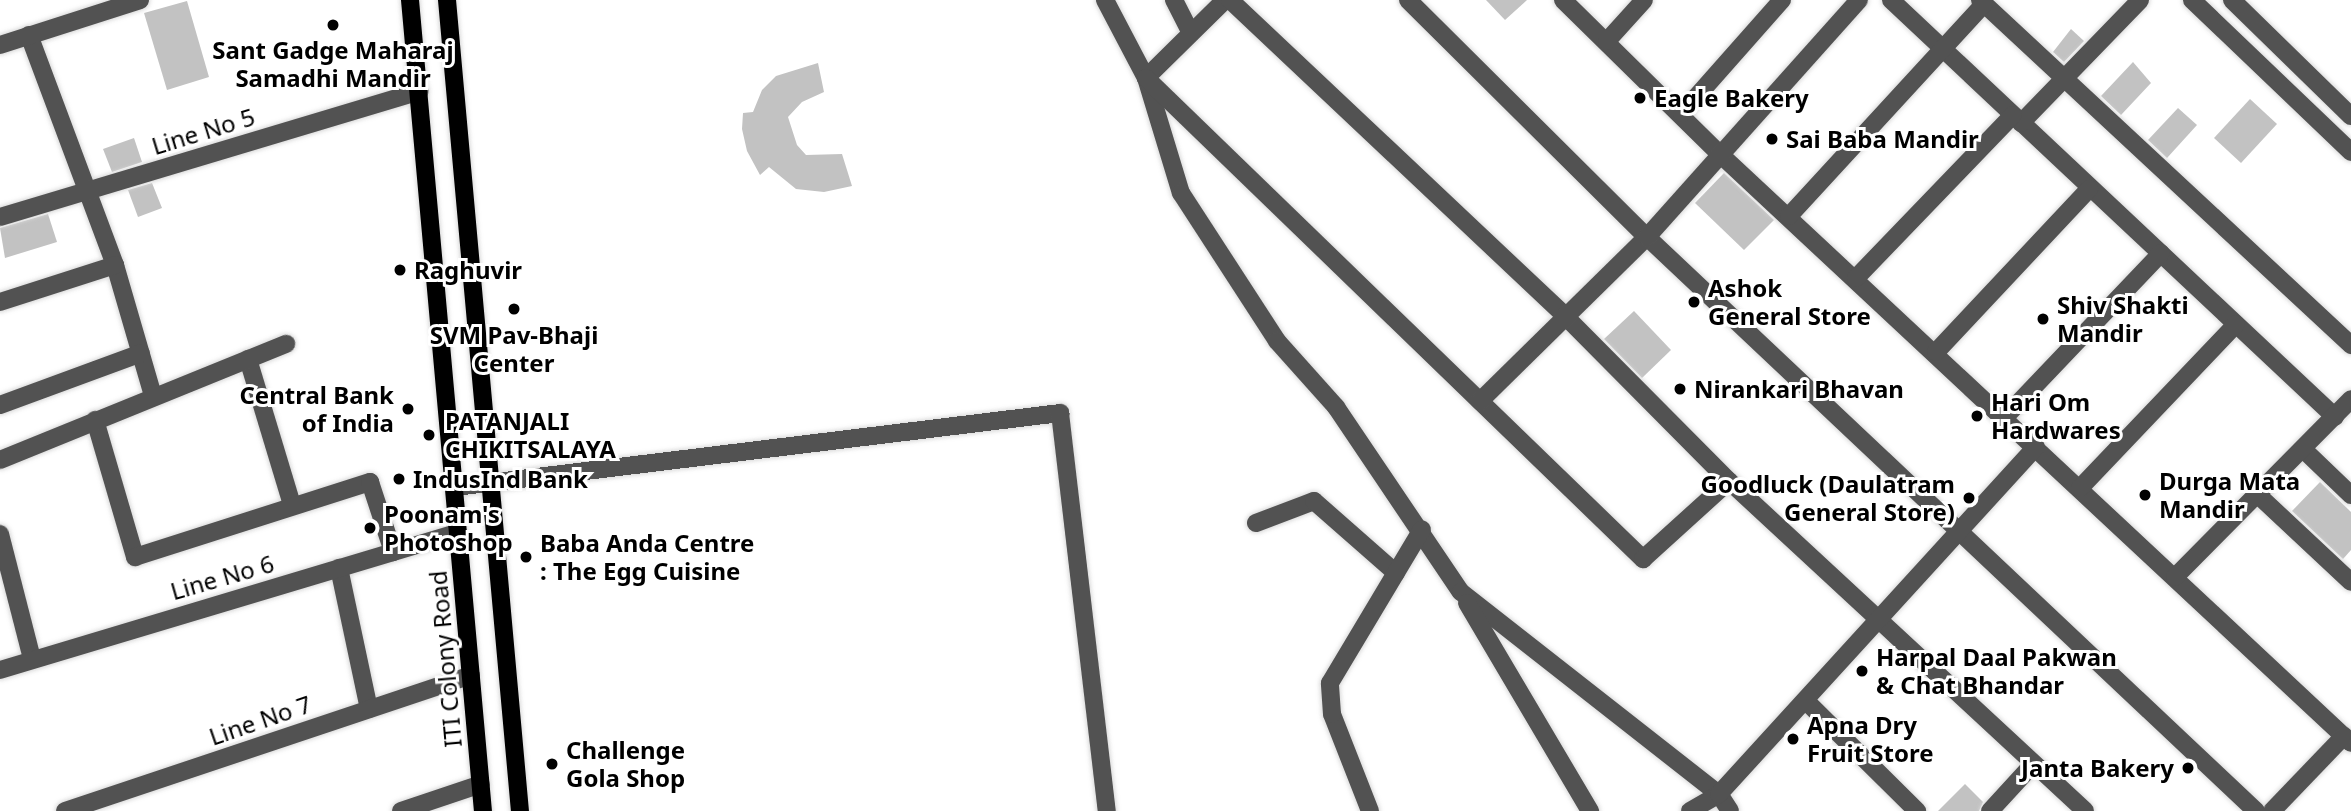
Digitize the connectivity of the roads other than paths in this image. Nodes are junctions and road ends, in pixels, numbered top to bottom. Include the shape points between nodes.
1 (140, 0) edge
2 (410, 0) edge
3 (447, 0) edge
4 (1105, 0) edge
5 (1174, 0) edge
6 (1225, 0) edge
7 (1230, 0) edge
8 (1408, 0) edge
9 (1563, 0) edge
10 (1644, 0) edge
11 (1782, 0) edge
12 (1859, 0) edge
13 (1891, 0) edge
14 (2140, 0) edge
15 (2192, 0) edge
16 (2232, 0) edge
17 (1982, 2) edge
18 (1191, 33) junction
19 (29, 36) junction
20 (1607, 41) junction
21 (0, 45) edge
22 (1944, 50) junction
23 (2064, 77) junction
24 (1146, 78) junction
25 (420, 91) junction
26 (1682, 113) junction
27 (2351, 117) edge
28 (2017, 119) junction
29 (2351, 152) edge
30 (1722, 156) junction
31 (2089, 189) junction
32 (88, 191) junction
33 (1789, 216) junction
34 (0, 217) edge
35 (1647, 237) junction
36 (2161, 253) junction
37 (115, 265) junction
38 (1856, 278) junction
39 (0, 302) edge
40 (1565, 317) junction
41 (2236, 324) junction
42 (286, 344) dead end
43 (2351, 345) edge
44 (1936, 352) junction
45 (141, 353) junction
46 (248, 359) junction
47 (153, 396) junction
48 (2351, 399) edge
49 (1480, 401) junction
50 (0, 405) edge
51 (2005, 417) junction
52 (2335, 417) junction
53 (95, 420) junction
54 (2036, 447) junction
55 (2304, 450) junction
56 (0, 460) edge
57 (1729, 481) junction
58 (489, 483) junction
59 (455, 487) junction
60 (2080, 488) junction
61 (2258, 495) junction
62 (2351, 495) edge
63 (292, 505) junction
64 (1256, 523) dead end
65 (1422, 529) junction
66 (1961, 530) junction
67 (458, 533) junction
68 (0, 534) edge
69 (393, 552) junction
70 (339, 568) junction
71 (1396, 573) junction
72 (2175, 577) junction
73 (2351, 582) edge
74 (1461, 592) junction
75 (1878, 615) junction
76 (32, 659) junction
77 (0, 670) edge
78 (471, 675) junction
79 (1807, 702) junction
80 (369, 709) junction
81 (2347, 740) edge
82 (2033, 764) junction
83 (481, 784) junction
84 (1719, 794) junction
85 (65, 811) edge
86 (401, 811) edge
87 (483, 811) edge
88 (520, 811) edge
89 (1107, 811) edge
90 (1370, 811) edge
91 (1590, 811) edge
92 (1690, 811) edge
93 (1730, 811) edge
94 (1917, 811) edge
95 (1990, 811) edge
96 (2085, 811) edge
97 (2256, 811) edge
98 (2272, 811) edge

1 - 19 street
2 - 25 main road, ITI Colony Road
3 - 58 main road
4 - 24 street
5 - 18 street
6 - 18 street
7 - 40 street
8 - 35 street
9 - 20 street
10 - 20 street
11 - 26 street
12 - 30 street
13 - 22 street
14 - 23 street
15 - 29 street
16 - 27 street
17 - 22 street
17 - 23 street
18 - 24 street
19 - 21 street
19 - 32 street
20 - 26 street
22 - 28 street
22 - 33 street
23 - 28 street
23 - 43 street
24 - 49 street
24 - 65 street via 1181,193 1277,341 1336,407
25 - 32 street, Line No 5
25 - 59 main road, ITI Colony Road
26 - 30 street
28 - 31 street
28 - 38 street
30 - 33 street
30 - 35 street
31 - 36 street
31 - 44 street
32 - 34 street, Line No 5
32 - 37 street
33 - 38 street
35 - 40 street
35 - 66 street
36 - 41 street
36 - 51 street
37 - 39 street
37 - 45 street
38 - 44 street
40 - 49 street
40 - 57 street
41 - 52 street
41 - 60 street
42 - 46 street
44 - 51 street
45 - 47 street
45 - 50 street
46 - 47 street
46 - 63 street
47 - 53 street
48 - 52 street
49 - 57 street via 1643,559
51 - 54 street
52 - 55 street
53 - 56 street
53 - 63 street via 135,557
54 - 60 street
54 - 66 street
55 - 61 street
55 - 62 street
57 - 75 street
58 - 59 street
58 - 88 main road
58 - 89 street via 1060,412
59 - 67 main road, ITI Colony Road
60 - 72 street
61 - 72 street
61 - 73 street
63 - 69 street via 370,482
64 - 71 street via 1314,501
65 - 71 street
65 - 74 street
66 - 75 street
66 - 97 street
67 - 69 street, Line No 6
67 - 78 main road, ITI Colony Road
68 - 76 street
69 - 70 street, Line No 6
70 - 76 street, Line No 6
70 - 80 street
71 - 90 street via 1330,683 1332,714
72 - 81 street
74 - 84 street
74 - 91 street
75 - 79 street
75 - 82 street
76 - 77 street, Line No 6
78 - 80 street, Line No 7
78 - 83 main road, ITI Colony Road
79 - 84 street
79 - 94 street
80 - 85 street, Line No 7
81 - 98 street
82 - 95 street
82 - 96 street
83 - 86 street
83 - 87 main road, ITI Colony Road
84 - 92 street
84 - 93 street

